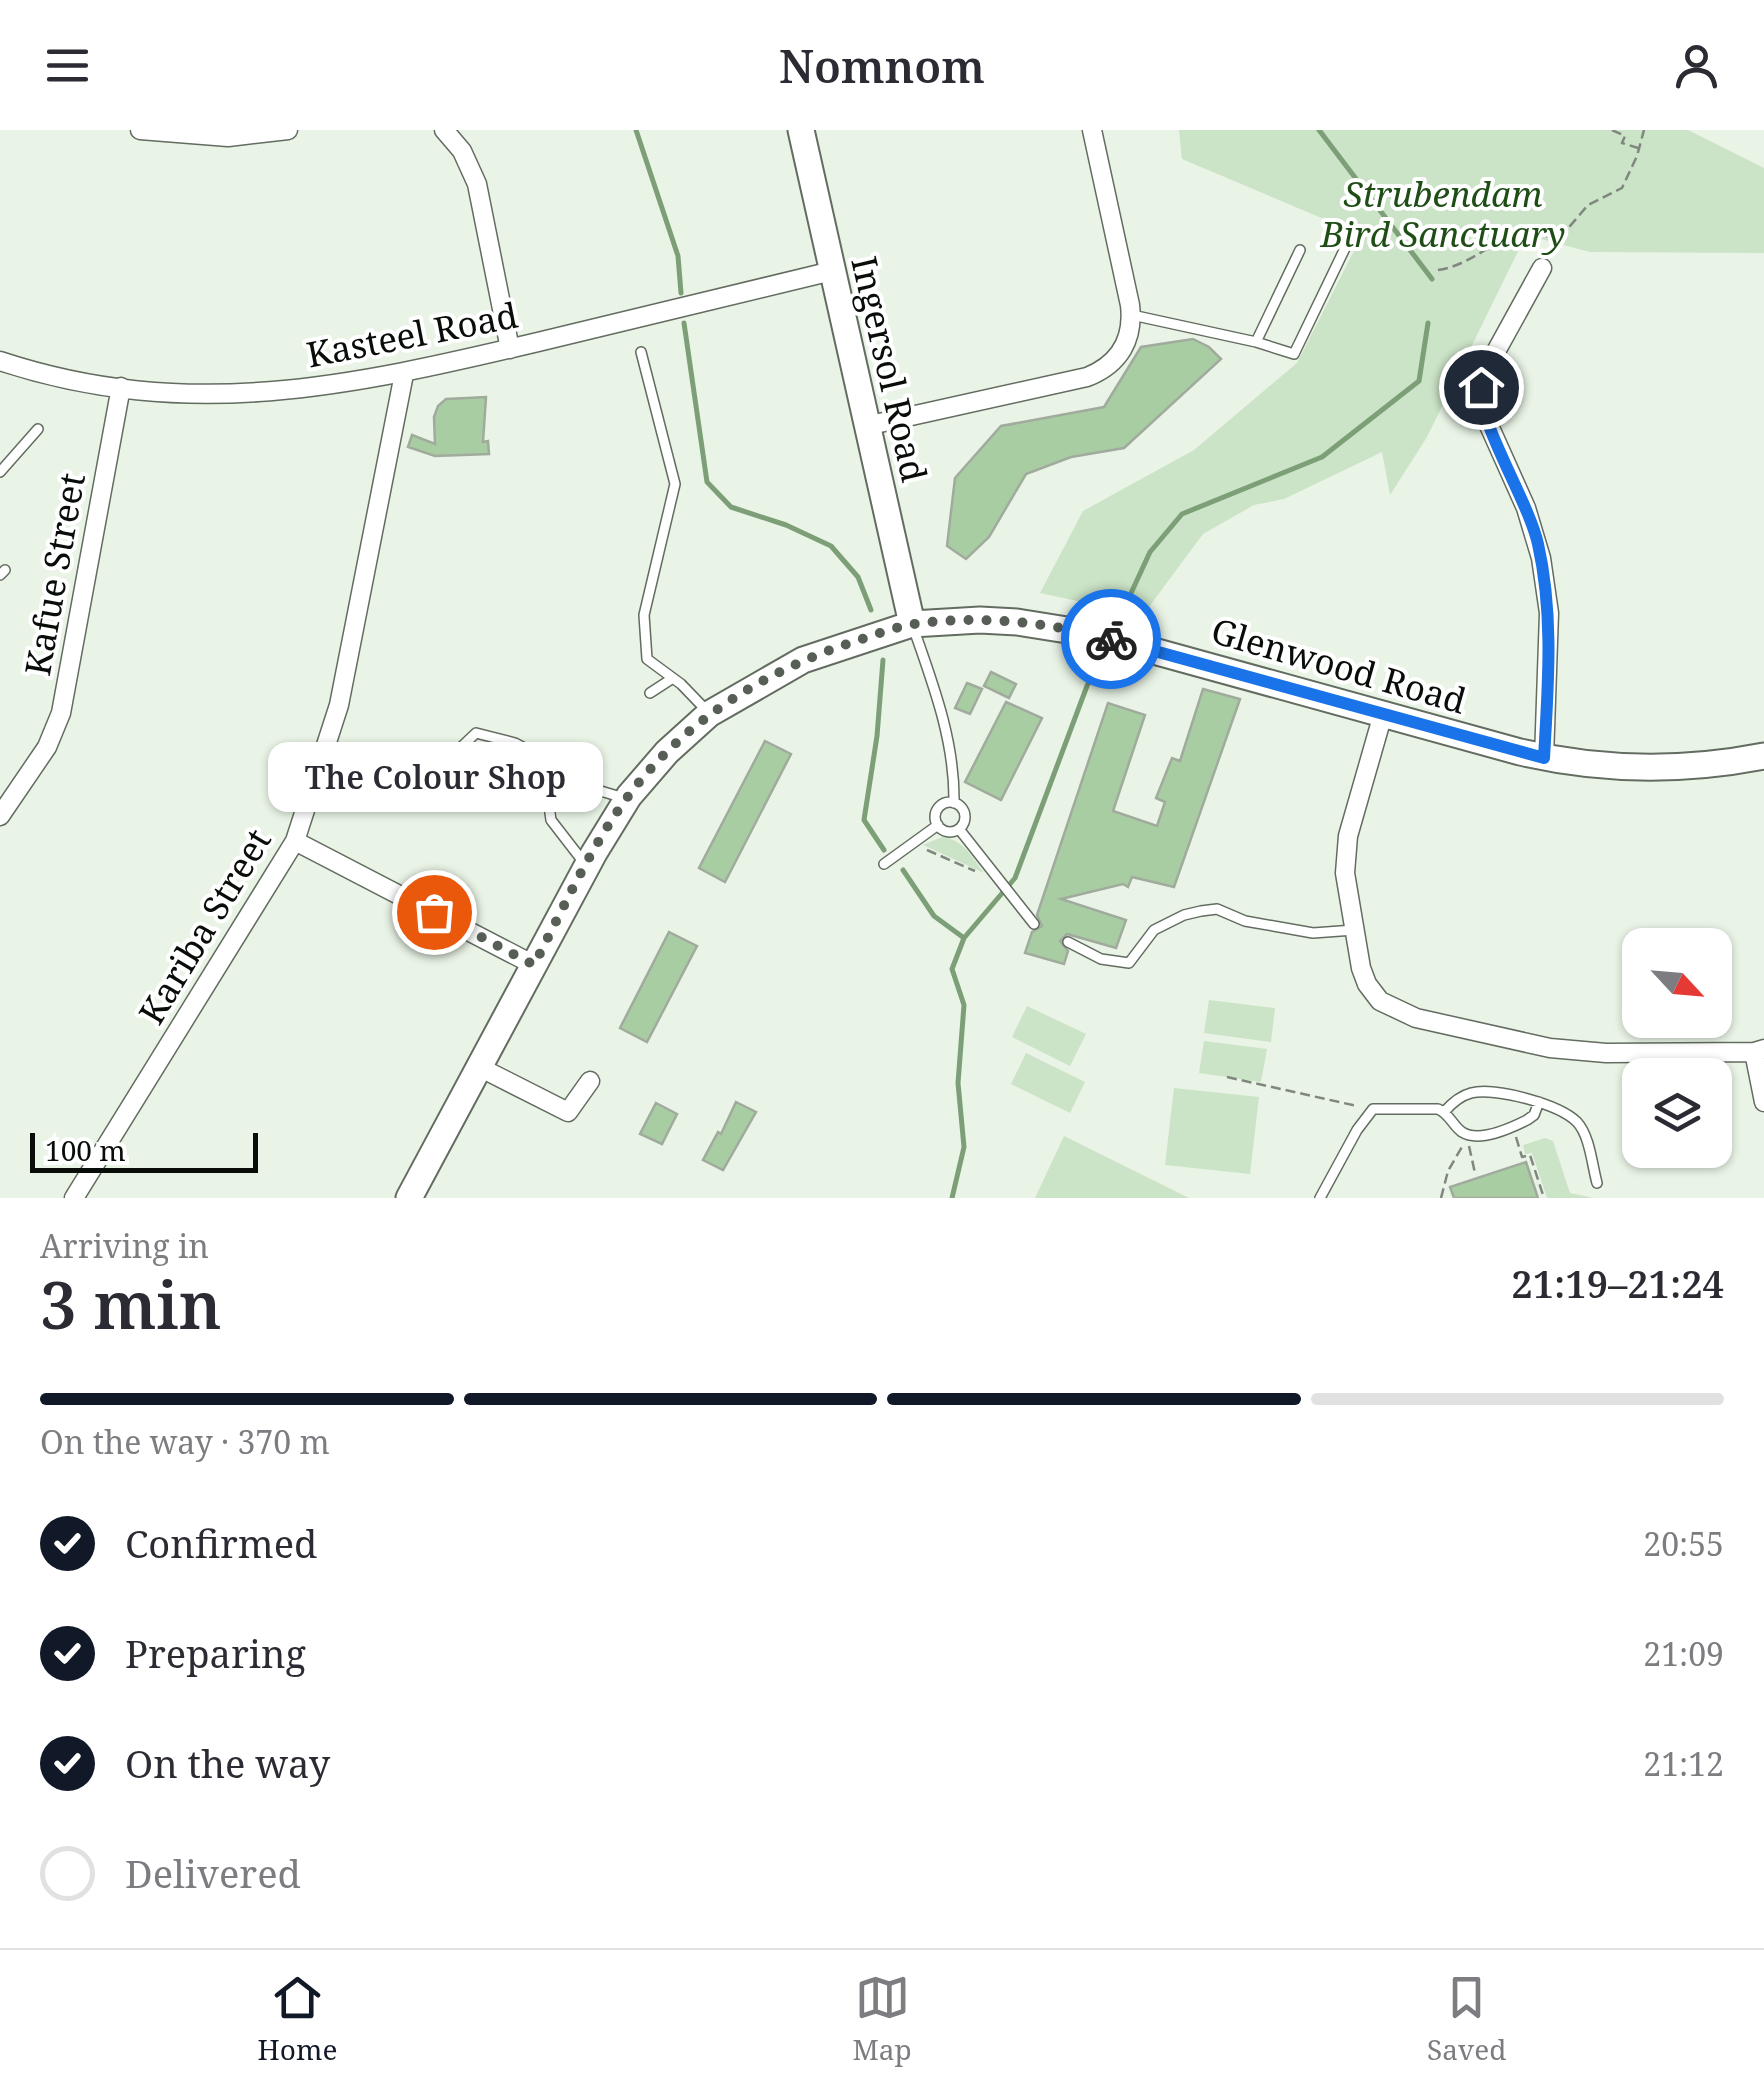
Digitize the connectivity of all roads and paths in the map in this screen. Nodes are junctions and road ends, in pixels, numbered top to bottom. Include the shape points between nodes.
1 (140, 130) edge
2 (288, 130) edge
3 (444, 130) edge
4 (801, 130) edge
5 (1092, 130) edge
6 (1612, 130) edge
7 (1644, 130) edge
8 (1639, 148) junction
9 (1348, 242) dead end
10 (1300, 250) dead end
11 (1542, 268) dead end
12 (1438, 270) dead end
13 (832, 271) junction
14 (1132, 316) junction
15 (1256, 342) junction
16 (510, 348) junction
17 (640, 352) dead end
18 (0, 361) edge
19 (404, 374) junction
20 (121, 387) junction
21 (866, 426) junction
22 (38, 429) dead end
23 (0, 472) edge
24 (912, 624) junction
25 (673, 678) junction
26 (650, 692) dead end
27 (710, 714) junction
28 (1384, 714) junction
29 (457, 752) dead end
30 (1764, 756) edge
31 (1544, 758) junction
32 (547, 792) dead end
33 (627, 799) junction
34 (954, 803) junction
35 (0, 816) edge
36 (938, 825) junction
37 (959, 829) junction
38 (295, 841) junction
39 (915, 842) junction
40 (884, 864) dead end
41 (587, 866) junction
42 (994, 872) junction
43 (1034, 924) dead end
44 (1354, 930) junction
45 (1068, 942) dead end
46 (534, 965) junction
47 (1759, 1051) edge
48 (481, 1068) junction
49 (1226, 1077) dead end
50 (590, 1082) dead end
51 (1539, 1102) junction
52 (1764, 1102) edge
53 (1373, 1110) junction
54 (1445, 1111) junction
55 (1513, 1126) junction
56 (1469, 1135) junction
57 (1475, 1173) dead end
58 (1596, 1183) dead end
59 (74, 1198) edge
60 (409, 1198) edge
61 (1320, 1198) edge
62 (1441, 1198) edge
63 (1544, 1198) edge

1 - 2 street via 228,136
3 - 16 street via 477,184
4 - 13 street, Ingersol Road
5 - 14 street
6 - 8 path via 1625,136 1622,143
7 - 8 path
8 - 12 path via 1619,192 1588,205 1560,240 1525,230 1468,262
9 - 15 lane via 1294,354
10 - 15 lane
11 - 31 street via 1480,395 1526,508 1542,569 1549,613
13 - 16 street, Kasteel Road
13 - 21 street, Ingersol Road
14 - 15 lane
14 - 21 street via 1120,354 1095,374
16 - 19 street, Kasteel Road
17 - 25 lane via 675,484 644,615 645,640 647,659
18 - 20 street, Kasteel Road
19 - 20 street, Kasteel Road via 275,392
19 - 38 street, Kariba Street via 339,705
20 - 35 street, Kafue Street via 61,713 47,747
21 - 24 street, Ingersol Road
22 - 23 lane
24 - 27 street, Glenwood Road via 794,664
24 - 28 street, Glenwood Road via 980,620 1092,634
24 - 34 lane via 940,706
25 - 26 lane
25 - 27 lane
27 - 33 street, Glenwood Road
28 - 31 street, Glenwood Road
28 - 44 street via 1347,844
29 - 33 lane via 476,733 515,742 594,789
30 - 31 street, Glenwood Road via 1692,768
32 - 41 lane via 551,820
33 - 41 street, Glenwood Road
34 - 36 lane via 938,808
34 - 37 lane via 965,814
36 - 37 lane via 948,832
36 - 39 lane
37 - 42 lane
38 - 46 street
38 - 59 street, Kariba Street
39 - 40 lane
39 - 42 path via 988,876
41 - 46 street, Glenwood Road
42 - 43 lane
44 - 45 lane via 1296,930 1217,909 1154,930 1129,962 1109,962
44 - 47 street via 1364,979 1375,996 1416,1018 1550,1048
46 - 48 street, Glenwood Road
47 - 52 street
48 - 50 street via 568,1112
48 - 60 street, Glenwood Road
49 - 53 path
51 - 54 lane via 1475,1092
51 - 55 lane via 1532,1117
51 - 58 lane via 1576,1122
53 - 54 lane
53 - 61 lane
54 - 56 lane
55 - 56 lane
55 - 63 path
56 - 57 path
56 - 62 path

